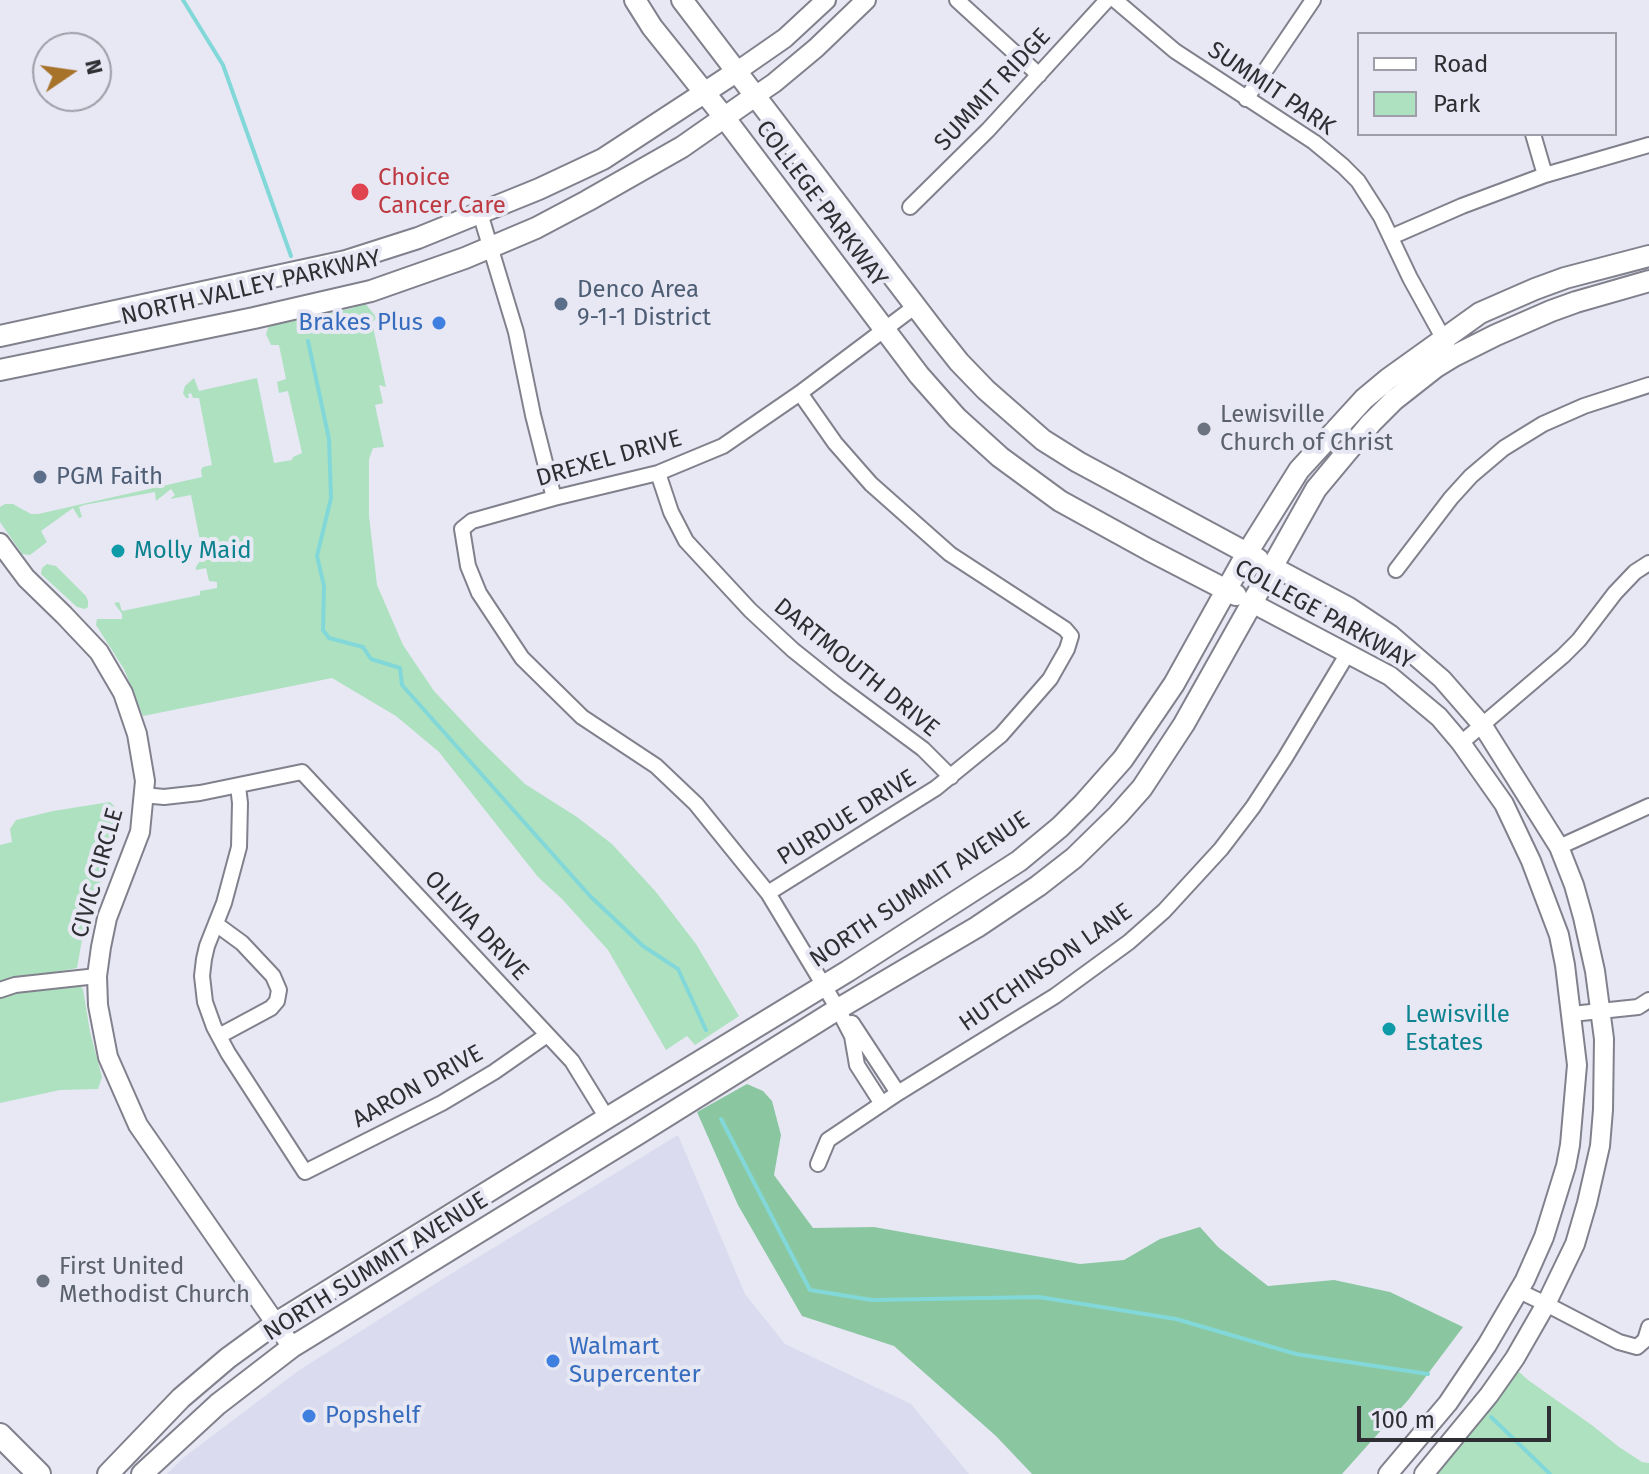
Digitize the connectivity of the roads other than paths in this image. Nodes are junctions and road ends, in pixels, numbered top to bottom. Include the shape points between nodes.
1 (635, 0) edge
2 (682, 0) edge
3 (826, 0) edge
4 (866, 0) edge
5 (957, 0) edge
6 (1107, 0) edge
7 (1115, 0) edge
8 (1313, 0) edge
9 (736, 72) junction
10 (1039, 75) junction
11 (704, 92) junction
12 (755, 96) junction
13 (1246, 99) junction
14 (724, 117) junction
15 (1534, 136) edge
16 (1649, 145) edge
17 (1545, 175) junction
18 (910, 207) dead end
19 (480, 213) junction
20 (1391, 237) junction
21 (491, 247) junction
22 (1649, 256) edge
23 (1649, 281) edge
24 (917, 305) junction
25 (885, 331) junction
26 (0, 336) edge
27 (1443, 338) junction
28 (1454, 356) junction
29 (0, 370) edge
30 (1649, 385) edge
31 (800, 393) junction
32 (658, 473) junction
33 (554, 498) junction
34 (0, 543) edge
35 (1247, 553) junction
36 (1649, 563) edge
37 (1272, 566) junction
38 (1396, 570) dead end
39 (1226, 590) junction
40 (1252, 603) junction
41 (1348, 653) junction
42 (1483, 726) junction
43 (1461, 743) junction
44 (951, 777) junction
45 (238, 786) junction
46 (143, 795) junction
47 (1649, 806) edge
48 (1559, 847) junction
49 (768, 893) junction
50 (216, 924) junction
51 (97, 976) junction
52 (824, 985) junction
53 (0, 990) edge
54 (1649, 1000) edge
55 (838, 1009) junction
56 (1601, 1011) junction
57 (1572, 1014) junction
58 (547, 1035) junction
59 (219, 1036) junction
60 (898, 1093) junction
61 (882, 1104) junction
62 (607, 1118) junction
63 (638, 1134) junction
64 (818, 1164) dead end
65 (1519, 1291) junction
66 (1546, 1304) junction
67 (276, 1323) junction
68 (1649, 1327) edge
69 (292, 1347) junction
70 (0, 1435) edge
71 (1398, 1470) edge
72 (39, 1474) edge
73 (108, 1474) edge
74 (142, 1474) edge
75 (1424, 1474) edge

1 - 11 main road, COLLEGE PARKWAY
2 - 9 main road, COLLEGE PARKWAY
3 - 9 street, NORTH VALLEY PARKWAY via 785,38
4 - 12 street, NORTH VALLEY PARKWAY
5 - 10 street
6 - 10 street, SUMMIT RIDGE
7 - 13 street, SUMMIT PARK via 1175,51
8 - 13 street
9 - 11 main road, NORTH VALLEY PARKWAY
9 - 12 main road, COLLEGE PARKWAY
10 - 18 street, SUMMIT RIDGE
11 - 14 main road, COLLEGE PARKWAY
11 - 19 main road, NORTH VALLEY PARKWAY via 603,159
12 - 14 main road, NORTH VALLEY PARKWAY
12 - 24 main road, COLLEGE PARKWAY
13 - 20 street, SUMMIT PARK via 1343,166 1370,197
14 - 21 main road, NORTH VALLEY PARKWAY via 587,201
14 - 25 main road, COLLEGE PARKWAY
15 - 17 street
16 - 17 street
17 - 20 street
19 - 21 street
19 - 26 main road, NORTH VALLEY PARKWAY via 346,261
20 - 27 street, SUMMIT PARK
21 - 29 main road, NORTH VALLEY PARKWAY via 371,291
21 - 33 street
22 - 27 main road, NORTH SUMMIT AVENUE via 1535,289 1480,313
23 - 28 main road, NORTH SUMMIT AVENUE via 1551,311
24 - 25 street, DREXEL DRIVE
24 - 35 main road, COLLEGE PARKWAY via 959,362 1043,440
25 - 31 street, DREXEL DRIVE
25 - 39 main road, COLLEGE PARKWAY via 957,418 1000,457 1060,501
27 - 28 street, SUMMIT PARK
27 - 35 main road, NORTH SUMMIT AVENUE via 1364,399 1325,439
28 - 37 main road, NORTH SUMMIT AVENUE via 1371,423 1316,489
30 - 38 street via 1584,406 1504,448 1451,498
31 - 32 street, DREXEL DRIVE via 723,446
31 - 44 street, PURDUE DRIVE via 871,484 950,554 1071,636 1050,679 1001,735
32 - 33 street, DREXEL DRIVE
32 - 44 street, DARTMOUTH DRIVE via 686,541 750,610
33 - 49 street, DREXEL DRIVE via 472,521 462,529 479,593 522,658 582,717 656,766 696,804
34 - 46 street, CIVIC CIRCLE via 26,578 99,652 123,693 137,734
35 - 37 main road, COLLEGE PARKWAY
35 - 39 main road, NORTH SUMMIT AVENUE
36 - 42 street via 1615,593 1563,656
37 - 40 main road, NORTH SUMMIT AVENUE
37 - 42 street, COLLEGE PARKWAY via 1391,635 1442,679
39 - 40 main road, COLLEGE PARKWAY
39 - 52 main road, NORTH SUMMIT AVENUE via 1174,684 1123,759 1068,819 1019,861
40 - 41 street, COLLEGE PARKWAY
40 - 55 main road, NORTH SUMMIT AVENUE via 1184,724 1118,815 1038,886
41 - 43 street, COLLEGE PARKWAY via 1390,676
41 - 60 street, HUTCHINSON LANE via 1253,807 1164,911 1055,996
42 - 43 street
42 - 48 street, COLLEGE PARKWAY
43 - 57 street, COLLEGE PARKWAY via 1504,804 1531,861 1559,935
44 - 49 street, PURDUE DRIVE
45 - 46 street via 183,796
45 - 50 street via 239,847
45 - 58 street, OLIVIA DRIVE via 302,772
46 - 51 street, CIVIC CIRCLE via 140,832 107,918
47 - 48 street
48 - 56 street, COLLEGE PARKWAY via 1583,917
49 - 52 street
50 - 59 street via 202,976 205,1002
50 - 59 street via 242,943 279,990 271,1008
51 - 53 street, CIVIC CIRCLE
51 - 67 street, CIVIC CIRCLE via 108,1057 138,1125
52 - 55 street
52 - 62 main road, NORTH SUMMIT AVENUE
54 - 56 street via 1638,1007
55 - 60 street
55 - 61 street via 852,1036 857,1065
55 - 63 main road, NORTH SUMMIT AVENUE
56 - 57 street
56 - 66 street, COLLEGE PARKWAY via 1600,1146 1575,1244
57 - 65 street, COLLEGE PARKWAY via 1577,1065 1566,1166 1544,1237
58 - 59 street, AARON DRIVE via 442,1103 305,1172
58 - 62 street, OLIVIA DRIVE via 581,1073
60 - 61 street, HUTCHINSON LANE
61 - 64 street, HUTCHINSON LANE via 828,1140
62 - 63 main road
62 - 67 main road, NORTH SUMMIT AVENUE
63 - 69 main road, NORTH SUMMIT AVENUE
65 - 66 street
65 - 71 street, COLLEGE PARKWAY
66 - 68 street via 1628,1345 1637,1347
66 - 75 street, COLLEGE PARKWAY via 1489,1395
67 - 69 street, CIVIC CIRCLE
67 - 73 main road, NORTH SUMMIT AVENUE via 181,1398
69 - 74 main road, NORTH SUMMIT AVENUE via 218,1404
70 - 72 main road

